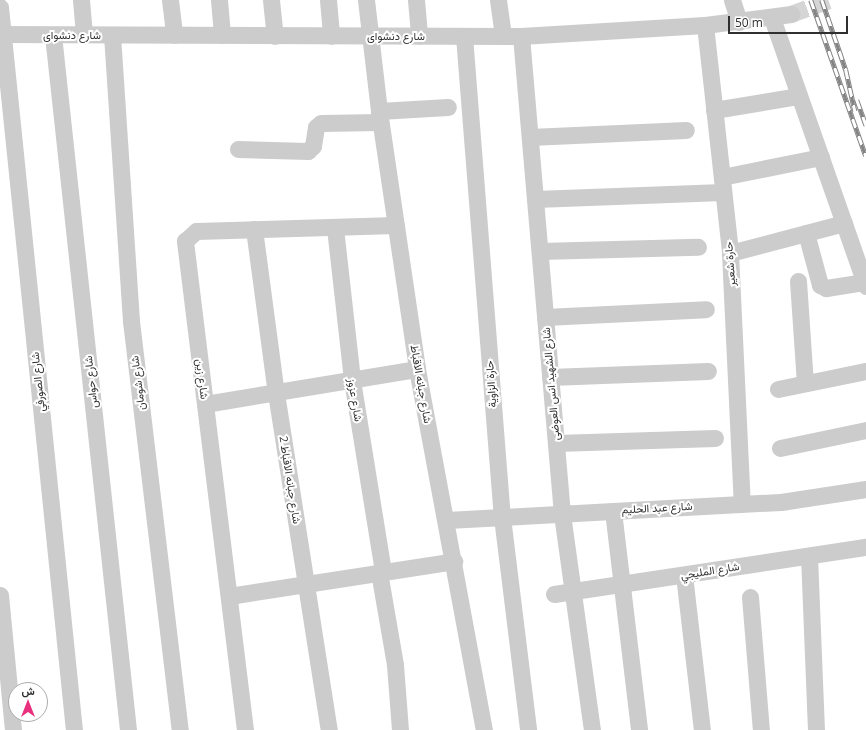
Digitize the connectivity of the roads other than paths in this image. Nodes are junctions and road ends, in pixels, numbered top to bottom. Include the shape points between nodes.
1 (81, 0) edge
2 (170, 0) edge
3 (219, 0) edge
4 (271, 0) edge
5 (328, 0) edge
6 (366, 0) edge
7 (416, 0) edge
8 (498, 0) edge
9 (732, 0) edge
10 (0, 7) edge
11 (791, 14) tunnel mouth
12 (772, 18) junction
13 (739, 22) junction
14 (705, 25) junction
15 (1, 34) edge
16 (53, 35) junction
17 (84, 35) junction
18 (112, 35) junction
19 (174, 35) junction
20 (222, 35) junction
21 (275, 36) junction
22 (331, 36) junction
23 (370, 36) junction
24 (419, 36) junction
25 (464, 36) junction
26 (503, 36) junction
27 (521, 36) junction
28 (799, 96) junction
29 (448, 107) dead end
30 (714, 110) junction
31 (380, 116) junction
32 (686, 130) dead end
33 (530, 137) junction
34 (238, 149) dead end
35 (821, 158) junction
36 (722, 185) junction
37 (535, 199) junction
38 (844, 222) junction
39 (396, 225) junction
40 (335, 228) junction
41 (254, 229) junction
42 (806, 233) junction
43 (698, 247) dead end
44 (540, 252) junction
45 (730, 253) junction
46 (798, 281) dead end
47 (865, 284) edge
48 (706, 309) dead end
49 (545, 317) junction
50 (417, 369) junction
51 (708, 371) dead end
52 (866, 371) edge
53 (550, 377) junction
54 (352, 380) junction
55 (805, 383) junction
56 (778, 389) dead end
57 (276, 393) junction
58 (205, 404) junction
59 (866, 430) edge
60 (715, 438) dead end
61 (556, 443) junction
62 (780, 448) dead end
63 (866, 489) edge
64 (742, 504) junction
65 (613, 511) junction
66 (562, 514) junction
67 (502, 517) junction
68 (447, 520) junction
69 (866, 547) edge
70 (809, 556) junction
71 (454, 561) junction
72 (381, 572) junction
73 (684, 575) junction
74 (306, 584) junction
75 (622, 584) junction
76 (573, 591) junction
77 (554, 594) dead end
78 (0, 595) edge
79 (229, 596) junction
80 (750, 597) dead end
81 (13, 730) edge
82 (74, 730) edge
83 (128, 730) edge
84 (180, 730) edge
85 (245, 730) edge
86 (328, 730) edge
87 (400, 730) edge
88 (484, 730) edge
89 (528, 730) edge
90 (592, 730) edge
91 (639, 730) edge
92 (702, 730) edge
93 (761, 730) edge
94 (816, 730) edge

1 - 17 street
2 - 19 street
3 - 20 street
4 - 21 street
5 - 22 street
6 - 23 street, شارع جبانه الاقباط
7 - 24 street
8 - 26 street
9 - 13 street
10 - 15 street, شارع الصورفي
11 - 12 street, شارع دنشواى
12 - 13 street, شارع دنشواى
12 - 28 street
13 - 14 street, شارع دنشواى
14 - 27 street, شارع دنشواى
14 - 30 street, حارة شعير
15 - 16 street, شارع دنشواى
15 - 82 street, شارع الصورفي
16 - 17 street, شارع دنشواى
16 - 83 street, شارع حواس
17 - 18 street, شارع دنشواى
18 - 19 street, شارع دنشواى
18 - 84 street, شارع شومان via 131,321
19 - 20 street, شارع دنشواى
20 - 21 street, شارع دنشواى
21 - 22 street, شارع دنشواى
22 - 23 street, شارع دنشواى
23 - 24 street, شارع دنشواى
23 - 31 street, شارع جبانه الاقباط
24 - 25 street, شارع دنشواى
25 - 26 street, شارع دنشواى
25 - 67 street, حارة الزاوية
26 - 27 street, شارع دنشواى
27 - 33 street, شارع الشهيد انس العوضى
28 - 30 street
28 - 35 street
29 - 31 street
30 - 36 street, حارة شعير
31 - 34 street via 321,123 316,127 313,146 308,150
31 - 39 street, شارع جبانه الاقباط
32 - 33 street
33 - 37 street, شارع الشهيد انس العوضى
35 - 36 street
35 - 38 street
36 - 37 street
36 - 45 street, حارة شعير
37 - 44 street, شارع الشهيد انس العوضى
38 - 42 street
38 - 47 street
39 - 40 street, شارع زين
39 - 50 street, شارع جبانه الاقباط
40 - 41 street, شارع زين
40 - 54 street, شارع عزوز
41 - 57 street, شارع جبانه الاقباط 2
41 - 58 street, شارع زين via 196,231 185,241
42 - 45 street
42 - 47 street via 820,286 826,288
43 - 44 street
44 - 49 street, شارع الشهيد انس العوضى
45 - 64 street, حارة شعير
46 - 55 street
48 - 49 street
49 - 53 street, شارع الشهيد انس العوضى
50 - 54 street
50 - 68 street, شارع جبانه الاقباط
51 - 53 street
52 - 55 street
53 - 61 street, شارع الشهيد انس العوضى
54 - 57 street
54 - 72 street, شارع عزوز
55 - 56 street
57 - 58 street
57 - 74 street, شارع جبانه الاقباط 2
58 - 79 street, شارع زين
59 - 62 street
60 - 61 street
61 - 66 street, شارع الشهيد انس العوضى
63 - 64 street, شارع عبد الحليم via 812,499
64 - 65 street, شارع عبد الحليم
65 - 66 street, شارع عبد الحليم
65 - 75 street
66 - 67 street, شارع عبد الحليم
66 - 76 street, شارع الشهيد انس العوضى
67 - 68 street, شارع عبد الحليم
67 - 89 street, حارة الزاوية
68 - 71 street, شارع جبانه الاقباط
69 - 70 street, شارع المليجي
70 - 73 street, شارع المليجي
70 - 94 street
71 - 72 street
71 - 88 street, شارع جبانه الاقباط
72 - 74 street
72 - 87 street, شارع عزوز via 395,666
73 - 75 street, شارع المليجي
73 - 92 street
74 - 79 street
74 - 86 street, شارع جبانه الاقباط 2
75 - 76 street, شارع المليجي
75 - 91 street
76 - 77 street, شارع المليجي
76 - 90 street, شارع الشهيد انس العوضى
78 - 81 street
79 - 85 street, شارع زين
80 - 93 street

